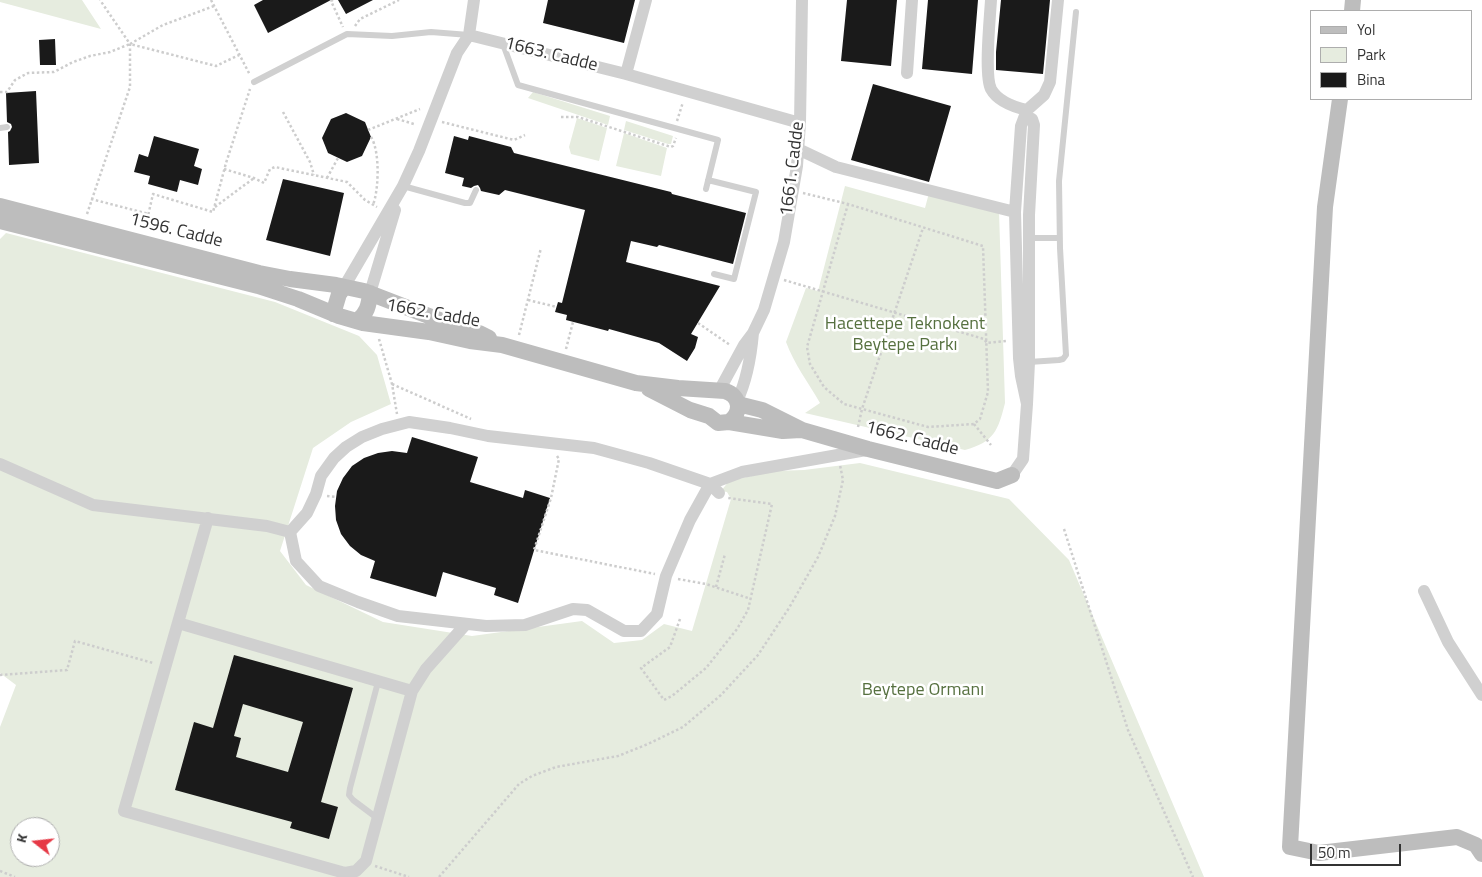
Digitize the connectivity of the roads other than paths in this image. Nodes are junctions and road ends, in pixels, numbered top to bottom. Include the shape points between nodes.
1 (474, 0) edge
2 (646, 0) edge
3 (802, 0) edge
4 (912, 0) edge
5 (991, 0) edge
6 (1058, 0) edge
7 (1076, 12) dead end
8 (469, 35) junction
9 (502, 43) junction
10 (908, 73) dead end
11 (626, 74) junction
12 (254, 82) road end
13 (1340, 100) edge
14 (1026, 113) junction
15 (800, 123) junction
16 (798, 149) junction
17 (708, 180) junction
18 (706, 189) dead end
19 (401, 190) junction
20 (476, 190) dead end
21 (0, 206) edge
22 (1015, 212) junction
23 (0, 221) edge
24 (1029, 238) junction
25 (1060, 238) junction
26 (714, 274) dead end
27 (344, 287) junction
28 (370, 294) junction
29 (333, 314) junction
30 (365, 323) junction
31 (753, 333) junction
32 (502, 345) junction
33 (1029, 362) junction
34 (636, 383) junction
35 (719, 391) junction
36 (738, 402) junction
37 (1027, 404) junction
38 (709, 416) junction
39 (729, 422) junction
40 (802, 430) junction
41 (868, 449) junction
42 (0, 464) edge
43 (1012, 475) joint
44 (718, 492) junction
45 (208, 518) junction
46 (290, 532) junction
47 (1424, 590) dead end
48 (178, 623) junction
49 (466, 624) junction
50 (378, 682) junction
51 (412, 692) junction
52 (1482, 695) edge
53 (377, 818) junction
54 (1482, 854) edge

1 - 8 street
2 - 11 street
3 - 15 street, 1661. Cadde
4 - 10 street
5 - 14 street via 988,76 992,90 1005,102
6 - 14 street via 1050,82 1046,92
7 - 25 lane via 1059,181
8 - 9 street, 1663. Cadde
8 - 12 lane via 431,32 392,36 347,34
8 - 19 street via 457,53
9 - 11 street, 1663. Cadde
9 - 17 lane via 518,85 718,140
11 - 15 street, 1663. Cadde
13 - 54 street via 1325,207 1290,847 1319,853 1457,837 1476,845
14 - 22 street via 1020,126
14 - 24 street via 1034,124
15 - 16 street, 1661. Cadde
16 - 22 street via 836,166
16 - 31 street, 1661. Cadde via 784,242 764,310
17 - 18 lane
17 - 26 lane via 756,192 734,279
19 - 20 lane via 465,203 470,202
19 - 27 street
19 - 28 street
21 - 27 street, 1596. Cadde via 259,273
22 - 37 street via 1019,358
23 - 29 street, 1596. Cadde via 258,286
24 - 25 lane
24 - 33 street
25 - 33 lane via 1066,355 1061,360
27 - 28 street, 1596. Cadde
27 - 29 street
28 - 30 street via 364,314
28 - 32 street, 1662. Cadde via 479,333
29 - 30 street, 1596. Cadde
30 - 32 street, 1662. Cadde
31 - 35 street, 1661. Cadde
31 - 36 street, 1661. Cadde
32 - 34 street, 1662. Cadde
33 - 37 street
34 - 35 street, 1662. Cadde
34 - 38 street, 1662. Cadde
35 - 36 street, 1662. Cadde via 730,393
35 - 38 street via 708,401
36 - 39 street via 737,414
36 - 40 street, 1662. Cadde
37 - 43 street via 1023,459
38 - 39 street, 1662. Cadde via 718,422
39 - 40 street, 1662. Cadde via 783,431
40 - 41 street, 1662. Cadde
41 - 43 street, 1662. Cadde via 997,481
41 - 44 street via 742,472
42 - 45 street via 93,505
44 - 46 street via 648,463 594,448 488,436 409,422 362,436 334,458 321,476 307,513
44 - 49 street via 690,520 666,576 657,614 641,631 624,631 587,610 572,609 525,625
45 - 46 street
45 - 48 street
46 - 49 street via 296,561 319,586 398,616
47 - 52 street via 1448,642
48 - 50 street
48 - 53 street via 124,810 345,873 356,871 366,861
49 - 51 street via 426,669
50 - 51 street
50 - 53 lane via 349,796
51 - 53 street

